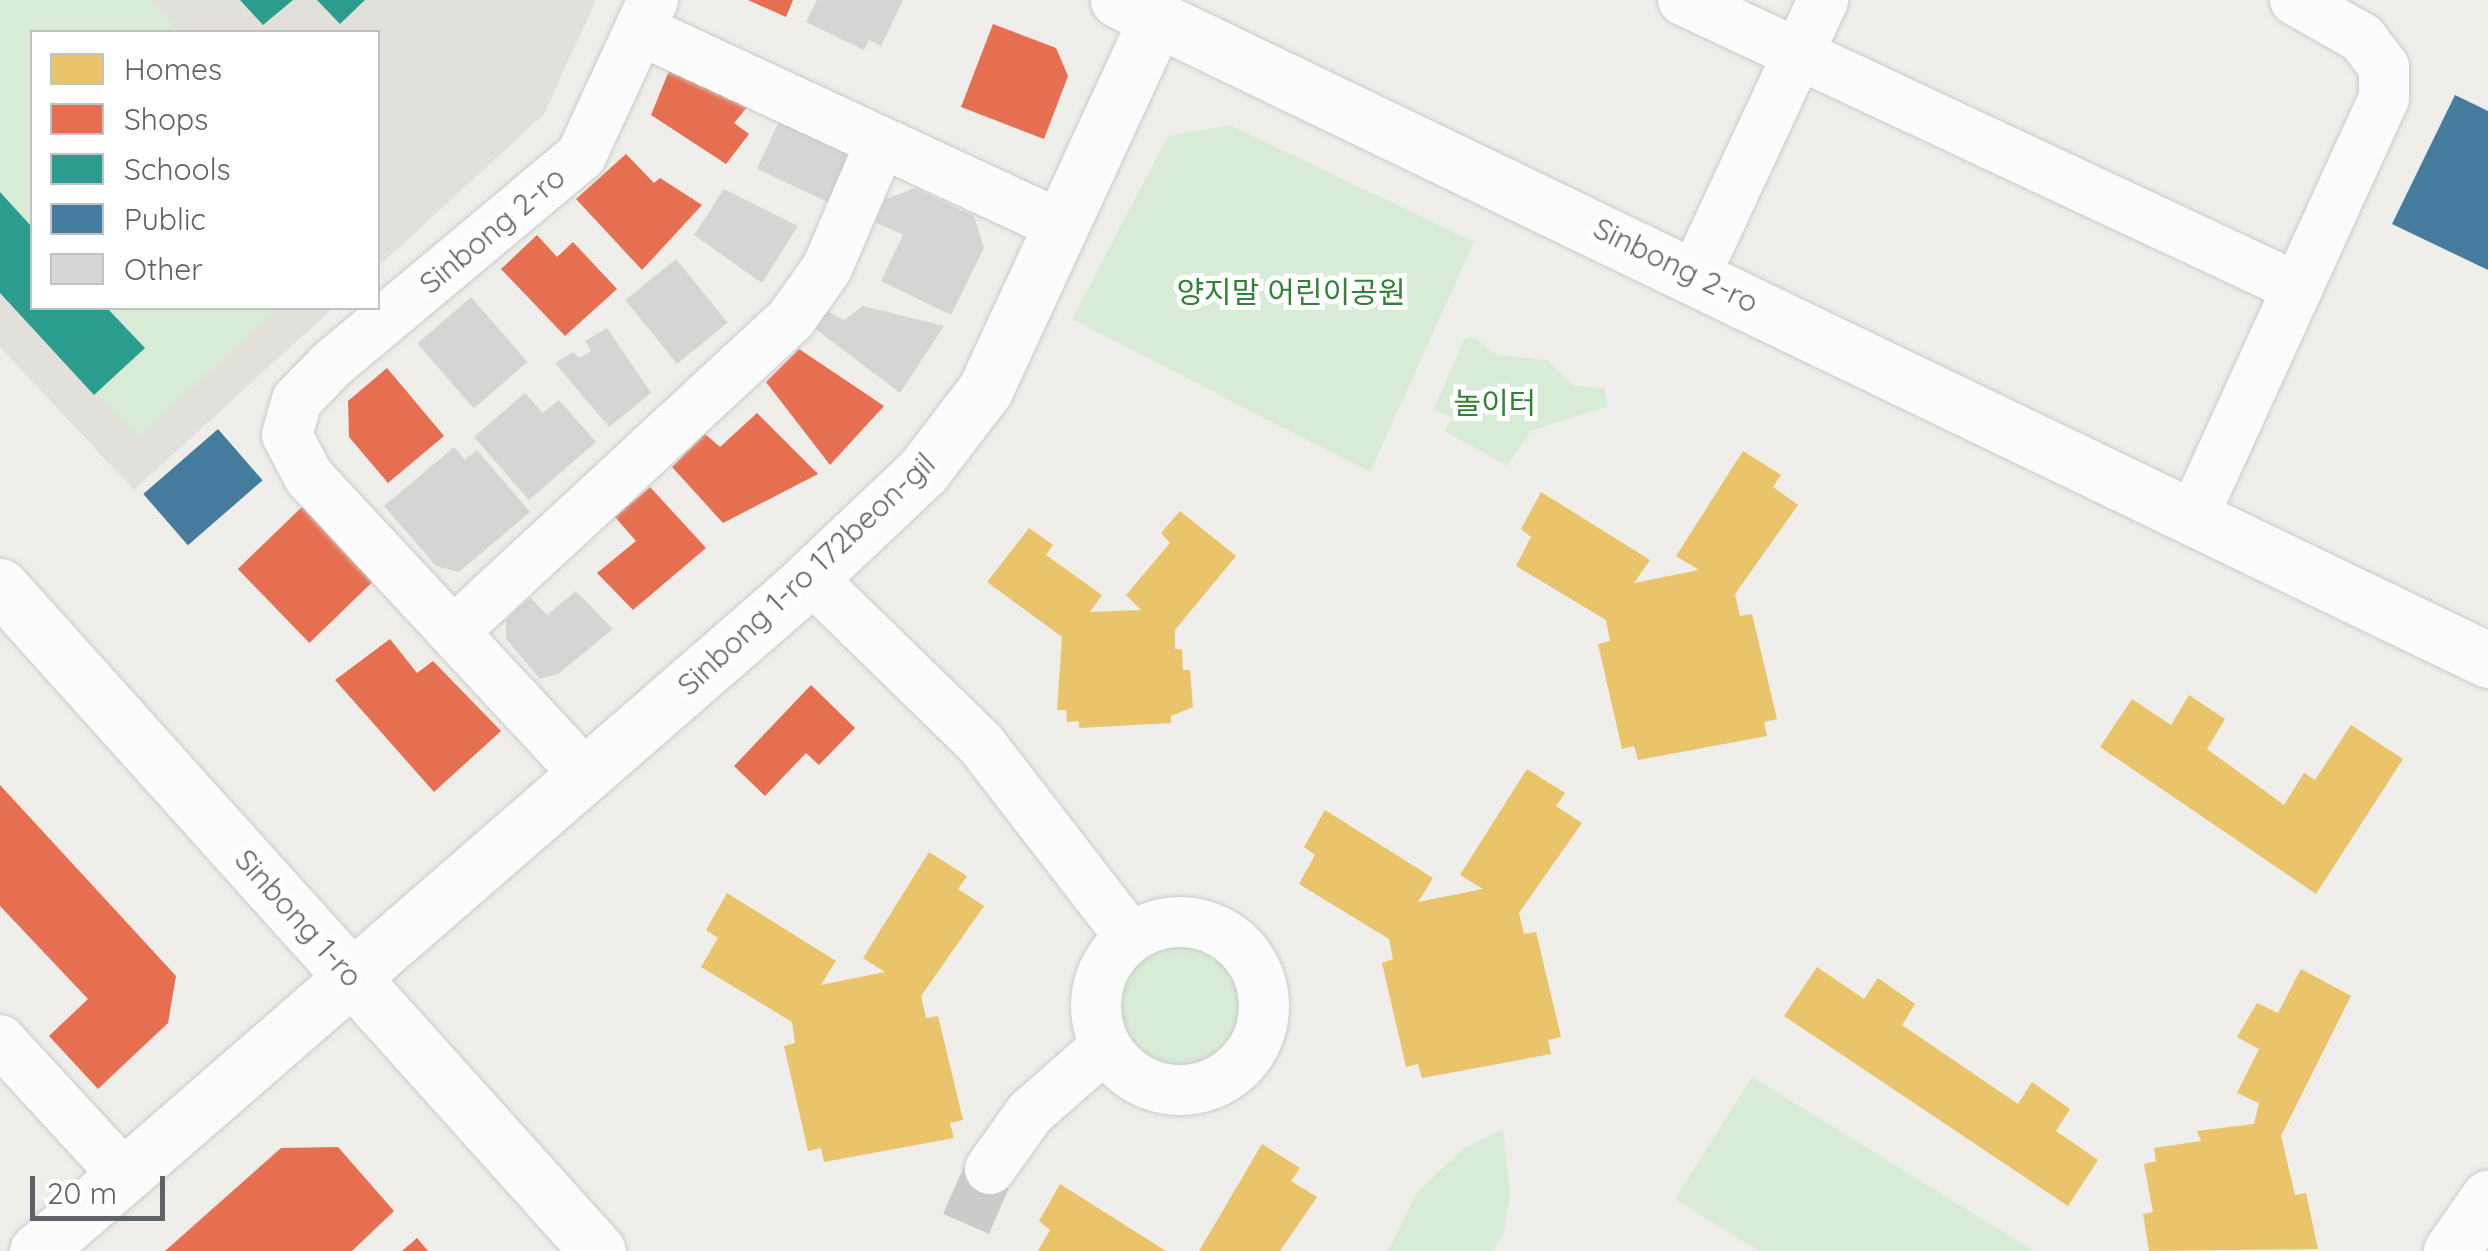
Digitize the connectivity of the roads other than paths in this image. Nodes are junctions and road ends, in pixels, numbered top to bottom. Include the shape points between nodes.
1 (1683, 0) edge
2 (1822, 0) edge
3 (2296, 0) edge
4 (1146, 6) edge
5 (647, 15) edge
6 (1794, 54) junction
7 (881, 142) junction
8 (1062, 226) junction
9 (1694, 275) junction
10 (2298, 288) junction
11 (2194, 515) junction
12 (810, 577) junction
13 (3, 595) edge
14 (453, 632) junction
15 (2488, 660) edge
16 (585, 774) junction
17 (1130, 937) junction
18 (350, 976) junction
19 (0, 1040) edge
20 (1106, 1046) junction
21 (990, 1169) tunnel mouth
22 (124, 1175) junction
23 (2488, 1198) edge
24 (37, 1251) edge
25 (598, 1251) edge
26 (2452, 1251) edge

1 - 6 street
2 - 6 street
3 - 10 street via 2362,38 2384,67 2384,99
4 - 8 street, Sinbong 1-ro 172beon-gil
4 - 9 street, Sinbong 2-ro
5 - 7 street, Sinbong 2-ro
5 - 14 street, Sinbong 2-ro via 581,156 297,400 287,435 310,477
6 - 9 street
6 - 10 street
7 - 8 street, Sinbong 2-ro
7 - 14 street via 826,268 791,319
8 - 12 street, Sinbong 1-ro 172beon-gil via 985,390 924,471
9 - 11 street, Sinbong 2-ro
10 - 11 street
11 - 15 street, Sinbong 2-ro
12 - 16 street, Sinbong 1-ro 172beon-gil
12 - 17 street via 981,744
13 - 18 street, Sinbong 1-ro
14 - 16 street, Sinbong 2-ro
16 - 18 street, Sinbong 1-ro 172beon-gil
17 - 20 street via 1099,980 1095,1006
17 - 20 street via 1186,921 1215,928 1257,968 1264,1026 1231,1074 1181,1090 1131,1075
18 - 22 street, Sinbong 1-ro 172beon-gil
18 - 25 street, Sinbong 1-ro
19 - 22 street
20 - 21 street via 1030,1113
22 - 24 street, Sinbong 1-ro 172beon-gil
23 - 26 street

